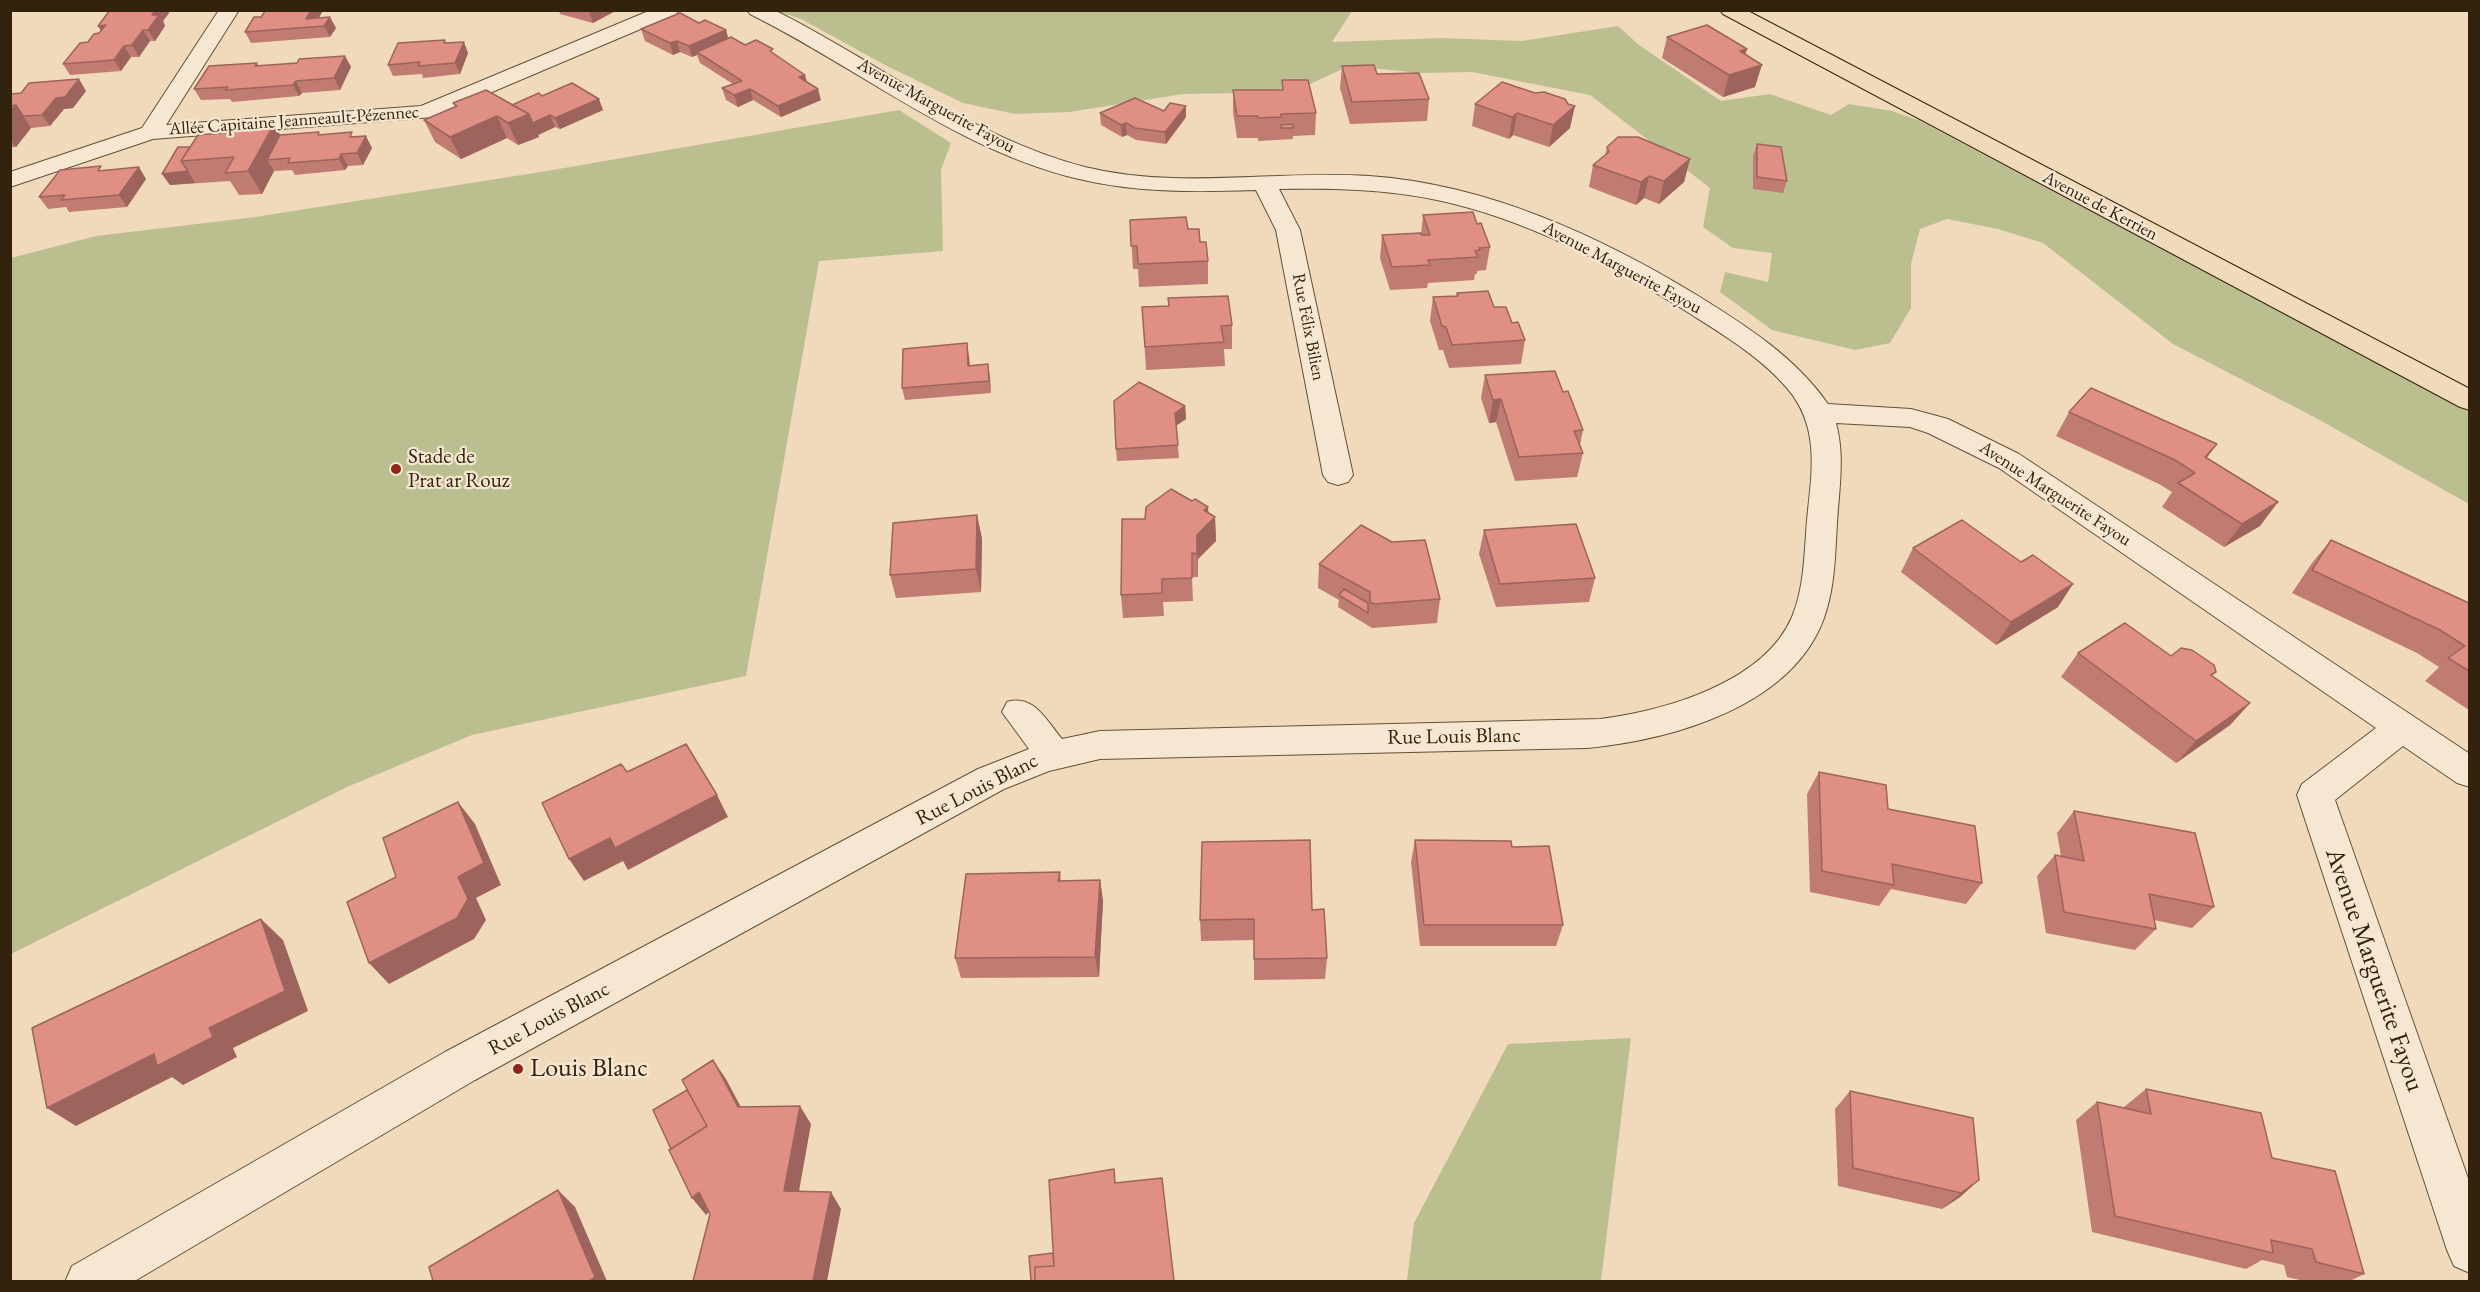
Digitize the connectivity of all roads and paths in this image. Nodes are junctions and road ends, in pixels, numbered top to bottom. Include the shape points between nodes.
1 (229, 10) edge
2 (669, 10) edge
3 (757, 10) edge
4 (1730, 10) edge
5 (150, 133) junction
6 (10, 180) edge
7 (1264, 184) junction
8 (2469, 401) edge
9 (1819, 413) junction
10 (1338, 475) dead end
11 (1019, 712) dead end
12 (2402, 727) junction
13 (1053, 753) junction
14 (2469, 773) edge
15 (2469, 1250) edge
16 (88, 1281) edge

1 - 5 street
2 - 5 street, Allée Capitaine Jeanneault-Pézennec via 425,112
3 - 7 street, Avenue Marguerite Fayou via 983,136 1054,166 1091,176 1164,185
4 - 8 main road, Avenue de Kerrien
5 - 6 street, Allée Capitaine Jeanneault-Pézennec
7 - 9 street, Avenue Marguerite Fayou via 1326,181 1405,187 1475,202 1546,227 1712,316 1785,367
7 - 10 street, Rue Félix Bilien via 1288,230
9 - 12 street, Avenue Marguerite Fayou via 1911,418 1949,430 2009,460
9 - 13 street, Rue Louis Blanc via 1827,469 1817,590 1809,617 1785,654 1759,678 1731,695 1649,725 1571,735 1100,745
11 - 13 street
12 - 14 street, Avenue Marguerite Fayou
12 - 15 street, Avenue Marguerite Fayou via 2315,795
13 - 16 street, Rue Louis Blanc via 991,779 460,1066

